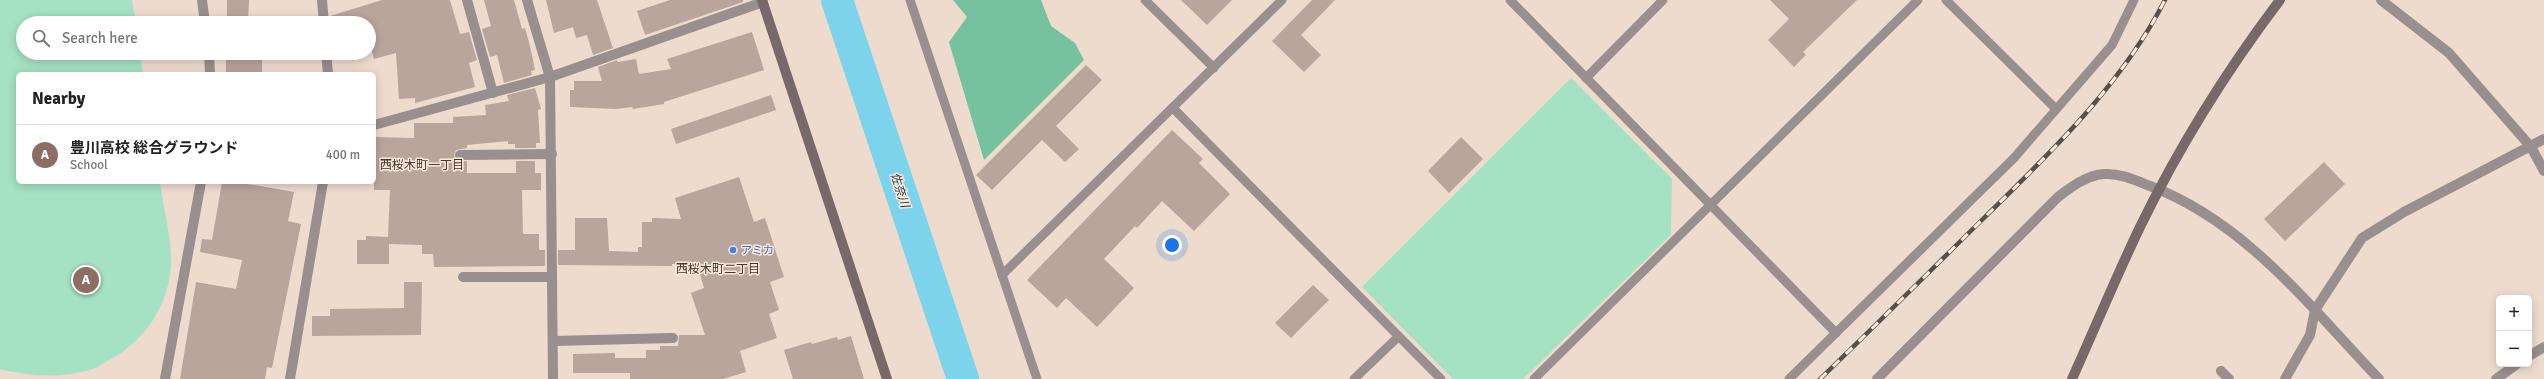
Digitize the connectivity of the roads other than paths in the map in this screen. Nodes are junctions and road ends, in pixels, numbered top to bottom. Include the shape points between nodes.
1 (202, 0) edge
2 (322, 0) edge
3 (467, 0) edge
4 (527, 0) edge
5 (910, 0) edge
6 (1145, 0) edge
7 (1282, 0) edge
8 (1510, 0) edge
9 (1663, 0) edge
10 (1918, 0) edge
11 (1946, 0) edge
12 (2134, 0) edge
13 (2280, 0) edge
14 (2381, 0) edge
15 (762, 1) edge
16 (204, 16) edge
17 (323, 16) edge
18 (209, 60) edge
19 (327, 60) edge
20 (1214, 68) junction
21 (210, 72) edge
22 (328, 72) edge
23 (550, 77) junction
24 (1586, 78) junction
25 (493, 93) junction
26 (1173, 108) junction
27 (2056, 109) junction
28 (376, 124) edge
29 (2544, 139) edge
30 (2531, 147) junction
31 (552, 154) junction
32 (460, 156) dead end
33 (2544, 171) edge
34 (202, 184) edge
35 (322, 184) edge
36 (2160, 190) junction
37 (1711, 206) junction
38 (1002, 276) junction
39 (463, 277) dead end
40 (552, 277) junction
41 (2316, 310) junction
42 (1836, 333) junction
43 (1398, 336) junction
44 (673, 338) dead end
45 (553, 341) junction
46 (2544, 347) edge
47 (2532, 354) edge
48 (2513, 367) edge
49 (2221, 371) dead end
50 (165, 379) edge
51 (290, 379) edge
52 (553, 379) edge
53 (887, 379) edge
54 (1037, 379) edge
55 (1354, 379) edge
56 (1441, 379) edge
57 (1534, 379) edge
58 (1789, 379) edge
59 (1877, 379) edge
60 (2072, 379) edge
61 (2229, 379) edge
62 (2285, 379) edge
63 (2379, 379) edge
64 (2496, 379) edge

1 - 16 street
2 - 17 street
3 - 25 street
4 - 23 street
5 - 38 lane
6 - 20 lane
7 - 20 lane
8 - 24 lane
9 - 24 lane
10 - 37 lane
11 - 27 lane
12 - 27 lane via 2112,45
13 - 36 street via 2226,75
14 - 30 street via 2449,53
15 - 23 street
15 - 53 street
18 - 21 street
19 - 22 street
20 - 26 lane
23 - 25 street
23 - 31 street
24 - 37 lane
25 - 28 street
26 - 38 lane
26 - 43 lane
27 - 42 lane via 2014,158
29 - 30 street
30 - 33 street
30 - 41 street via 2404,212 2362,238
31 - 32 street
31 - 40 street
34 - 50 street
35 - 51 street
36 - 41 street via 2202,210 2262,257
36 - 59 street via 2125,176 2103,174 2072,187 2058,197
36 - 60 street via 2140,227
37 - 42 lane
37 - 57 lane
38 - 54 lane
39 - 40 street
40 - 45 street
41 - 62 street via 2310,335
41 - 63 street
42 - 58 lane
43 - 55 lane
43 - 56 lane
44 - 45 street
45 - 52 street
46 - 47 street
48 - 64 street
49 - 61 street

